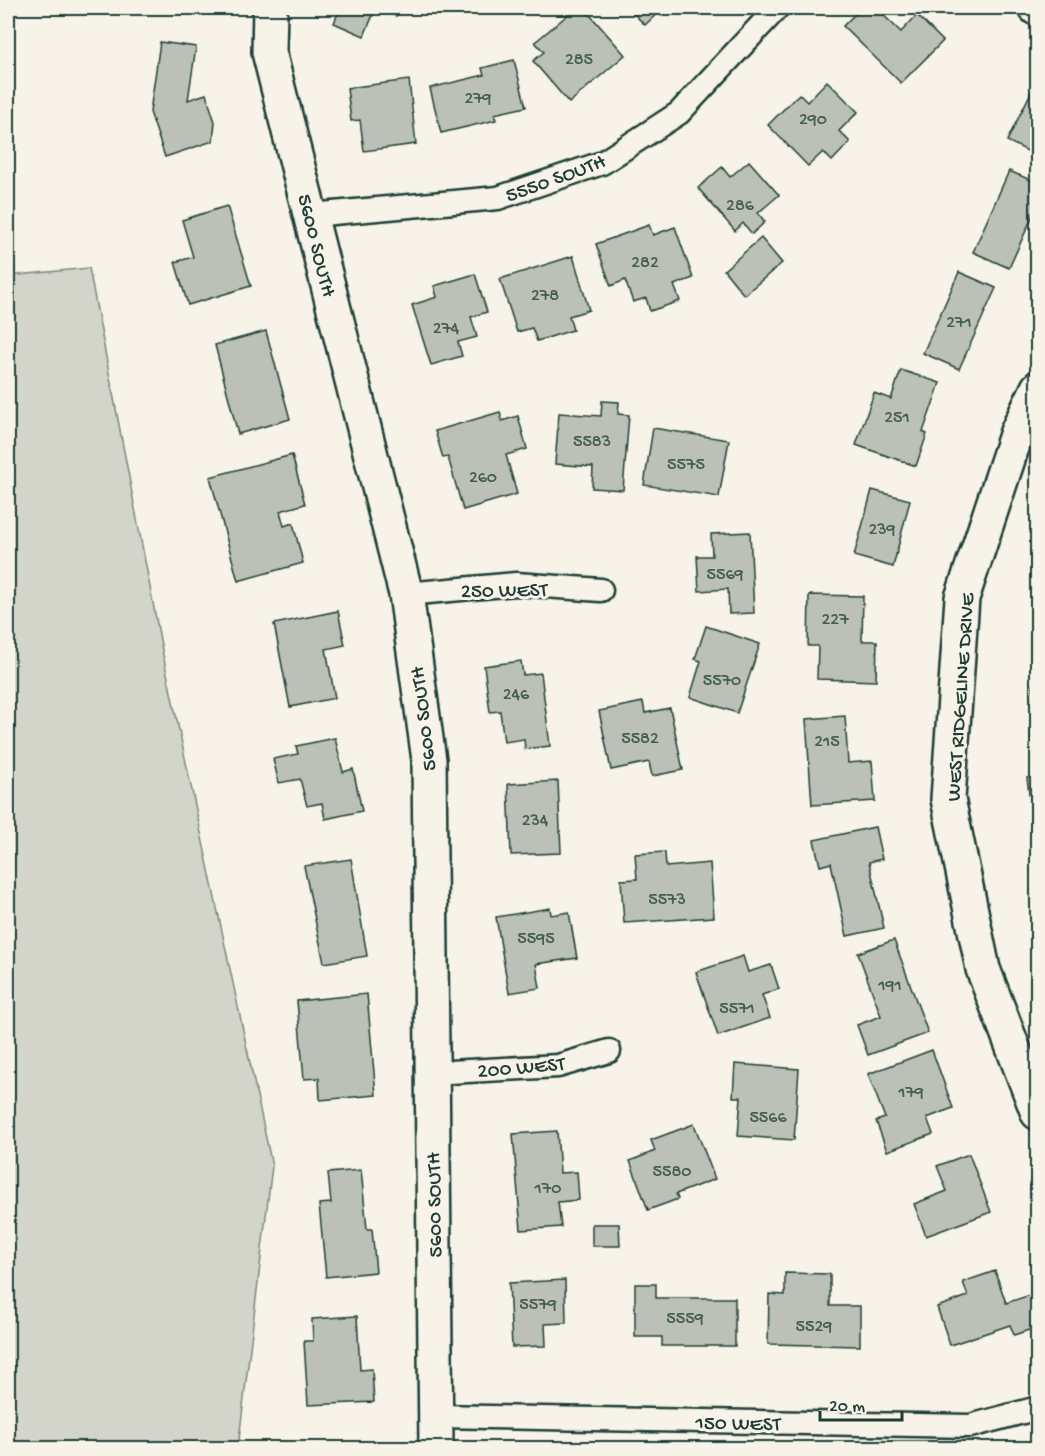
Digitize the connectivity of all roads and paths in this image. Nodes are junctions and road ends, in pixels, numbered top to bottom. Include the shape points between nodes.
1 (270, 8) edge
2 (777, 8) edge
3 (311, 215) junction
4 (1038, 388) edge
5 (601, 590) dead end
6 (406, 594) junction
7 (609, 1051) dead end
8 (431, 1073) junction
9 (1038, 1113) edge
10 (1038, 1408) edge
11 (436, 1416) junction
12 (436, 1449) edge

1 - 3 main road, 5600 SOUTH via 269,52
2 - 3 street, 5550 SOUTH via 679,113 602,163 498,198
3 - 6 main road, 5600 SOUTH
4 - 9 main road, WEST RIDGELINE DRIVE via 1017,432 962,598 948,799 983,969
5 - 6 street, 250 WEST via 516,584
6 - 8 main road, 5600 SOUTH via 429,760
7 - 8 street, 200 WEST via 558,1066
8 - 11 main road, 5600 SOUTH
10 - 11 street, 150 WEST via 970,1426
11 - 12 main road, 5600 SOUTH

